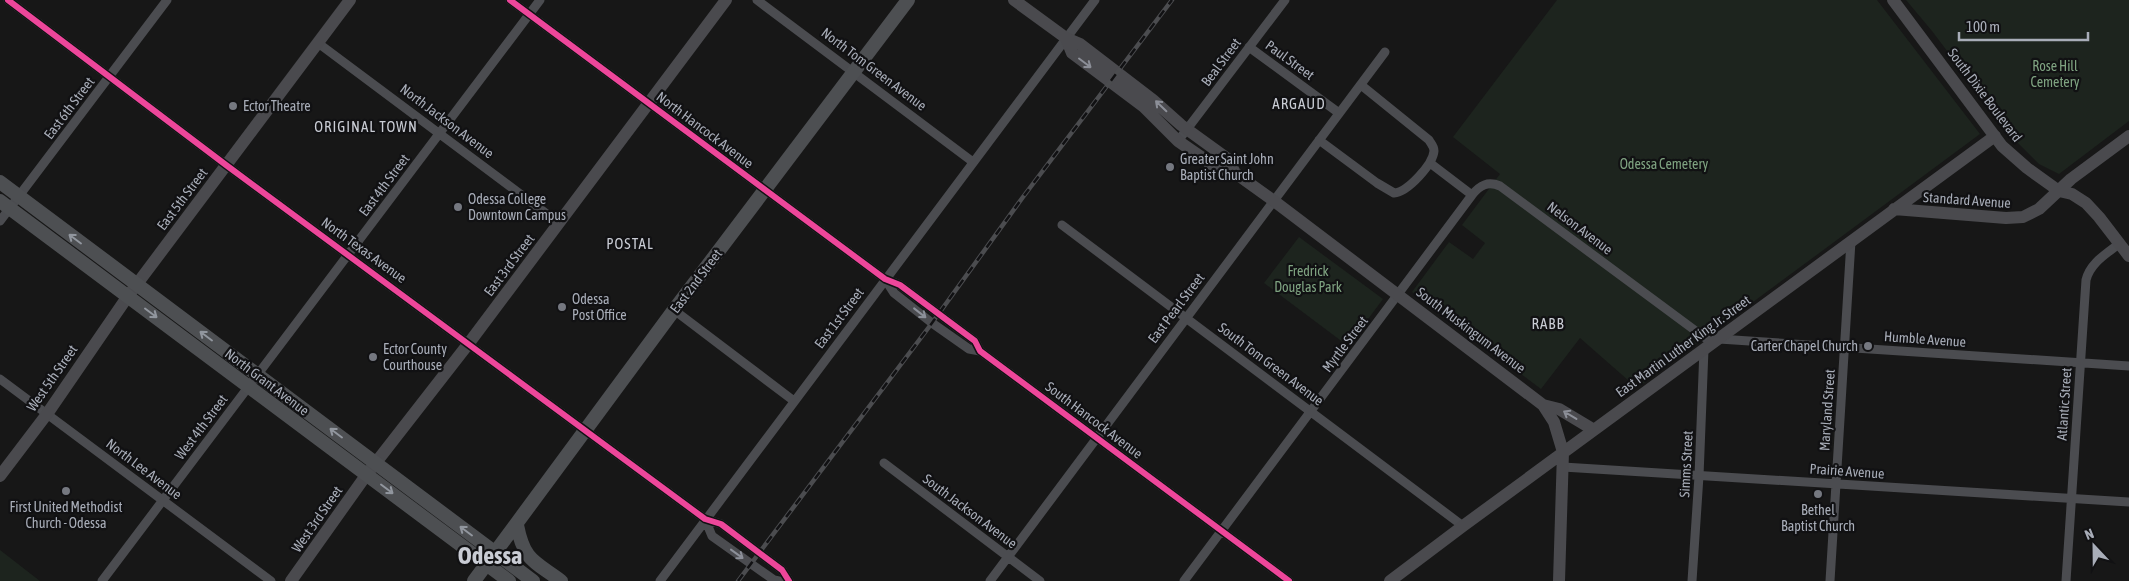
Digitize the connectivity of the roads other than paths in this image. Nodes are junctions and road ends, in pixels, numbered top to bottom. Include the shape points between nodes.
1 (8, 0) edge
2 (168, 0) edge
3 (350, 0) edge
4 (510, 0) edge
5 (540, 0) edge
6 (726, 0) edge
7 (758, 0) edge
8 (908, 0) edge
9 (1014, 0) edge
10 (1095, 0) edge
11 (1285, 0) edge
12 (1893, 0) edge
13 (530, 14) junction
14 (1066, 38) junction
15 (318, 43) junction
16 (1249, 47) junction
17 (1385, 52) dead end
18 (854, 71) junction
19 (111, 76) junction
20 (1114, 78) junction
21 (1360, 85) junction
22 (649, 103) junction
23 (1339, 113) junction
24 (1187, 130) junction
25 (440, 134) junction
26 (1995, 136) junction
27 (2129, 136) edge
28 (1319, 140) junction
29 (1178, 141) junction
30 (973, 162) junction
31 (1430, 164) junction
32 (226, 165) junction
33 (1234, 173) junction
34 (0, 182) edge
35 (765, 190) junction
36 (2059, 191) junction
37 (1472, 195) junction
38 (19, 196) junction
39 (1274, 201) junction
40 (5, 204) edge
41 (1894, 209) junction
42 (0, 222) edge
43 (559, 223) junction
44 (1062, 225) dead end
45 (1851, 241) junction
46 (2120, 243) junction
47 (350, 254) junction
48 (2129, 256) edge
49 (885, 280) junction
50 (136, 284) junction
51 (1399, 294) junction
52 (128, 296) junction
53 (674, 310) junction
54 (1186, 318) junction
55 (469, 343) junction
56 (1711, 344) junction
57 (1845, 347) junction
58 (2080, 363) junction
59 (2129, 366) edge
60 (0, 379) edge
61 (254, 380) junction
62 (794, 401) junction
63 (1543, 405) junction
64 (1311, 412) junction
65 (47, 414) junction
66 (586, 430) junction
67 (1594, 430) junction
68 (1097, 438) junction
69 (1563, 452) junction
70 (884, 463) dead end
71 (1563, 467) junction
72 (372, 469) junction
73 (0, 476) edge
74 (1700, 476) junction
75 (1836, 484) junction
76 (2071, 499) junction
77 (162, 500) junction
78 (2129, 502) edge
79 (706, 519) junction
80 (517, 525) junction
81 (1463, 526) junction
82 (1222, 531) junction
83 (1008, 557) junction
84 (491, 558) junction
85 (102, 581) edge
86 (271, 581) edge
87 (291, 581) edge
88 (474, 581) edge
89 (509, 581) edge
90 (533, 581) edge
91 (561, 581) edge
92 (660, 581) edge
93 (779, 581) edge
94 (789, 581) edge
95 (990, 581) edge
96 (1040, 581) edge
97 (1184, 581) edge
98 (1289, 581) edge
99 (1390, 581) edge
100 (1559, 581) edge
101 (1692, 581) edge
102 (1830, 581) edge
103 (2066, 581) edge

1 - 19 street, North Texas Avenue
2 - 19 street, East 6th Street
3 - 15 street, East 5th Street
4 - 13 street, North Hancock Avenue
5 - 13 street, East 4th Street
6 - 22 street, East 3rd Street
7 - 18 street, North Tom Green Avenue
8 - 18 main road, East 2nd Street
9 - 14 street
10 - 14 street, East 1st Street
11 - 16 street, Beal Street
12 - 26 street, South Dixie Boulevard
13 - 22 street, North Hancock Avenue
13 - 25 street, East 4th Street
14 - 20 street via 1080,44
14 - 30 street, East 1st Street
15 - 25 street, North Jackson Avenue
15 - 32 street, East 5th Street
16 - 23 street, Paul Street
16 - 24 street, Beal Street
17 - 21 street, East Pearl Street
18 - 30 street, North Tom Green Avenue
18 - 35 main road, East 2nd Street
19 - 32 street, North Texas Avenue
19 - 38 street, East 6th Street
24 -> 20 street, South Muskingum Avenue via 1154,100
20 - 29 street, South Muskingum Avenue
21 - 23 street, East Pearl Street
21 - 31 street via 1429,140 1434,151
22 - 35 street, North Hancock Avenue
22 - 43 street, East 3rd Street
23 - 28 street, East Pearl Street
24 - 29 street, Beal Street
24 - 33 street, South Muskingum Avenue via 1228,159
25 - 43 street, North Jackson Avenue
25 - 47 street, East 4th Street
26 - 36 street, South Dixie Boulevard via 2026,168
26 - 41 street, East Martin Luther King Jr. Street
27 - 36 street
28 - 31 street via 1394,193 1404,190
28 - 39 street, East Pearl Street
29 - 33 street, South Muskingum Avenue via 1217,168
30 - 49 street, East 1st Street
31 - 37 street
32 - 47 street, North Texas Avenue
32 - 50 street, East 5th Street
33 - 39 street, South Muskingum Avenue
34 - 38 main road, North Grant Avenue
35 - 49 street, North Hancock Avenue
35 - 53 main road, East 2nd Street
36 - 41 street, Standard Avenue via 2039,209 2016,218
36 - 46 street, South Dixie Boulevard via 2072,194 2086,203
37 - 51 street, Myrtle Street
37 - 56 street, Nelson Avenue via 1485,184 1500,186
38 - 40 street, East 6th Street
50 -> 38 main road, North Grant Avenue
39 - 51 street, South Muskingum Avenue
39 - 54 street, East Pearl Street
40 - 42 street, East 6th Street
40 - 52 main road, North Grant Avenue
41 - 45 street, East Martin Luther King Jr. Street
43 - 55 street, East 3rd Street
44 - 54 street, South Tom Green Avenue
45 - 56 street, East Martin Luther King Jr. Street
45 - 57 street, Maryland Street
46 - 48 street, South Dixie Boulevard
46 - 58 street, Atlantic Street via 2095,263 2088,275
47 - 55 street, North Texas Avenue
47 - 61 street, East 4th Street
49 - 62 street, East 1st Street
49 - 68 street, South Hancock Avenue via 894,293 932,323 969,349 980,351
50 - 52 street, East 5th Street
61 -> 50 main road, North Grant Avenue
51 - 63 street, South Muskingum Avenue
51 - 64 street, Myrtle Street
52 -> 61 main road, North Grant Avenue
52 - 65 street, West 5th Street
53 - 62 street
53 - 66 main road, East 2nd Street
54 - 64 street, South Tom Green Avenue
54 - 68 street, East Pearl Street
55 - 66 street, North Texas Avenue
55 - 72 street, East 3rd Street
56 - 57 street, Humble Avenue
56 - 67 street, East Martin Luther King Jr. Street
56 - 74 street, Simms Street
57 - 58 street, Humble Avenue
57 - 75 street, Maryland Street
58 - 59 street, Humble Avenue
58 - 76 street, Atlantic Street
60 - 65 street, North Lee Avenue
61 - 72 main road, North Grant Avenue
61 - 77 street, West 4th Street
62 - 79 street, East 1st Street
67 -> 63 street via 1559,408
63 - 69 street, South Muskingum Avenue via 1554,422
64 - 81 street, South Tom Green Avenue
64 - 82 street, Myrtle Street
65 - 73 street, West 5th Street
65 - 77 street, North Lee Avenue
66 - 79 street, North Texas Avenue
66 - 80 main road, East 2nd Street
67 - 69 street, East Martin Luther King Jr. Street
68 - 82 street, South Hancock Avenue
68 - 83 street, East Pearl Street
69 - 71 street, South Muskingum Avenue
69 - 81 street, East Martin Luther King Jr. Street
70 - 83 street, South Jackson Avenue
71 - 74 street, Prairie Avenue
71 - 100 street, South Muskingum Avenue
72 - 84 main road, North Grant Avenue
72 - 87 street, West 3rd Street
74 - 75 street, Prairie Avenue
74 - 101 street, Simms Street
75 - 76 street, Prairie Avenue
75 - 102 street, Maryland Street
76 - 78 street, Prairie Avenue
76 - 103 street, Atlantic Street
77 - 85 street, West 4th Street
77 - 86 street, North Lee Avenue
79 - 92 street, East 1st Street
79 -> 93 street via 712,536
79 - 94 street via 721,524 782,570
80 - 84 main road, East 2nd Street
80 - 91 main road via 521,545 527,555
81 - 99 street, East Martin Luther King Jr. Street
82 - 97 street, Myrtle Street
82 - 98 street, South Hancock Avenue
83 - 95 street, East Pearl Street
83 - 96 street, South Jackson Avenue
84 - 88 main road, East 2nd Street
84 - 89 main road, North Grant Avenue
84 - 90 main road, North Grant Avenue

